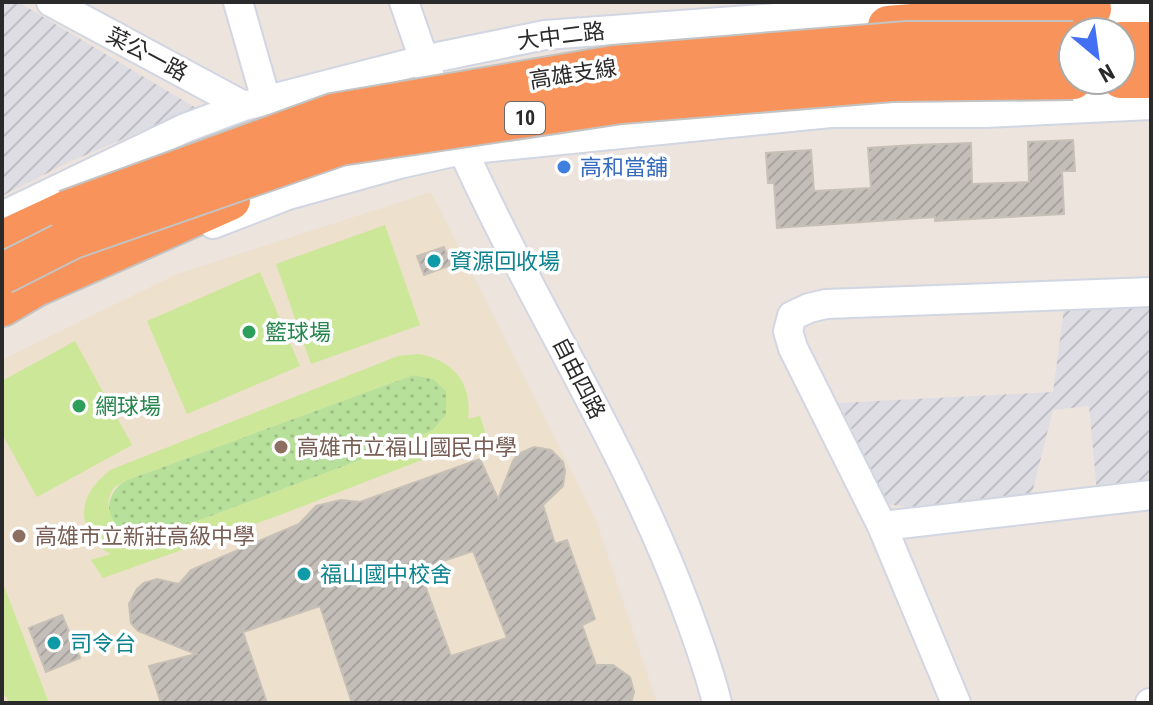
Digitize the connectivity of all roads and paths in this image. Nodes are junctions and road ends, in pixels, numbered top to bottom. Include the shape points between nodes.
1 (51, 2) edge
2 (238, 2) edge
3 (404, 2) edge
4 (1151, 10) edge
5 (1125, 16) edge
6 (733, 20) edge
7 (1057, 26) edge
8 (1057, 28) edge
9 (423, 60) junction
10 (1057, 79) edge
11 (255, 103) junction
12 (1151, 105) edge
13 (462, 150) junction
14 (304, 167) junction
15 (66, 211) junction
16 (2, 216) edge
17 (2, 241) edge
18 (2, 274) edge
19 (1151, 292) edge
20 (2, 298) edge
21 (2, 306) edge
22 (2, 320) edge
23 (1151, 495) edge
24 (882, 526) junction
25 (717, 703) edge
26 (956, 703) edge

1 - 11 street, 菜公一路
2 - 11 street
3 - 9 street, 自由四路
4 - 5 street
6 - 7 highway
6 - 9 street, 大中二路 via 545,35
6 - 15 highway, bridge via 617,52 359,91 211,139
8 - 15 highway, 高雄支線 / 10, bridge via 614,66 333,114
9 - 11 street, 大中二路
9 - 13 street, 自由四路
10 - 18 highway, 高雄支線 / 10, bridge via 892,81 621,103 340,145 73,238
11 - 16 street, 大中二路 via 185,128
12 - 13 street via 830,113
13 - 14 street via 376,148
13 - 22 street via 288,195 99,269
13 - 25 street, 自由四路 via 663,548
14 - 20 street via 168,214
14 - 21 highway
15 - 17 highway, 高雄支線 / 10
19 - 24 street via 826,304 792,316 788,331 793,348
23 - 24 street
24 - 26 street

